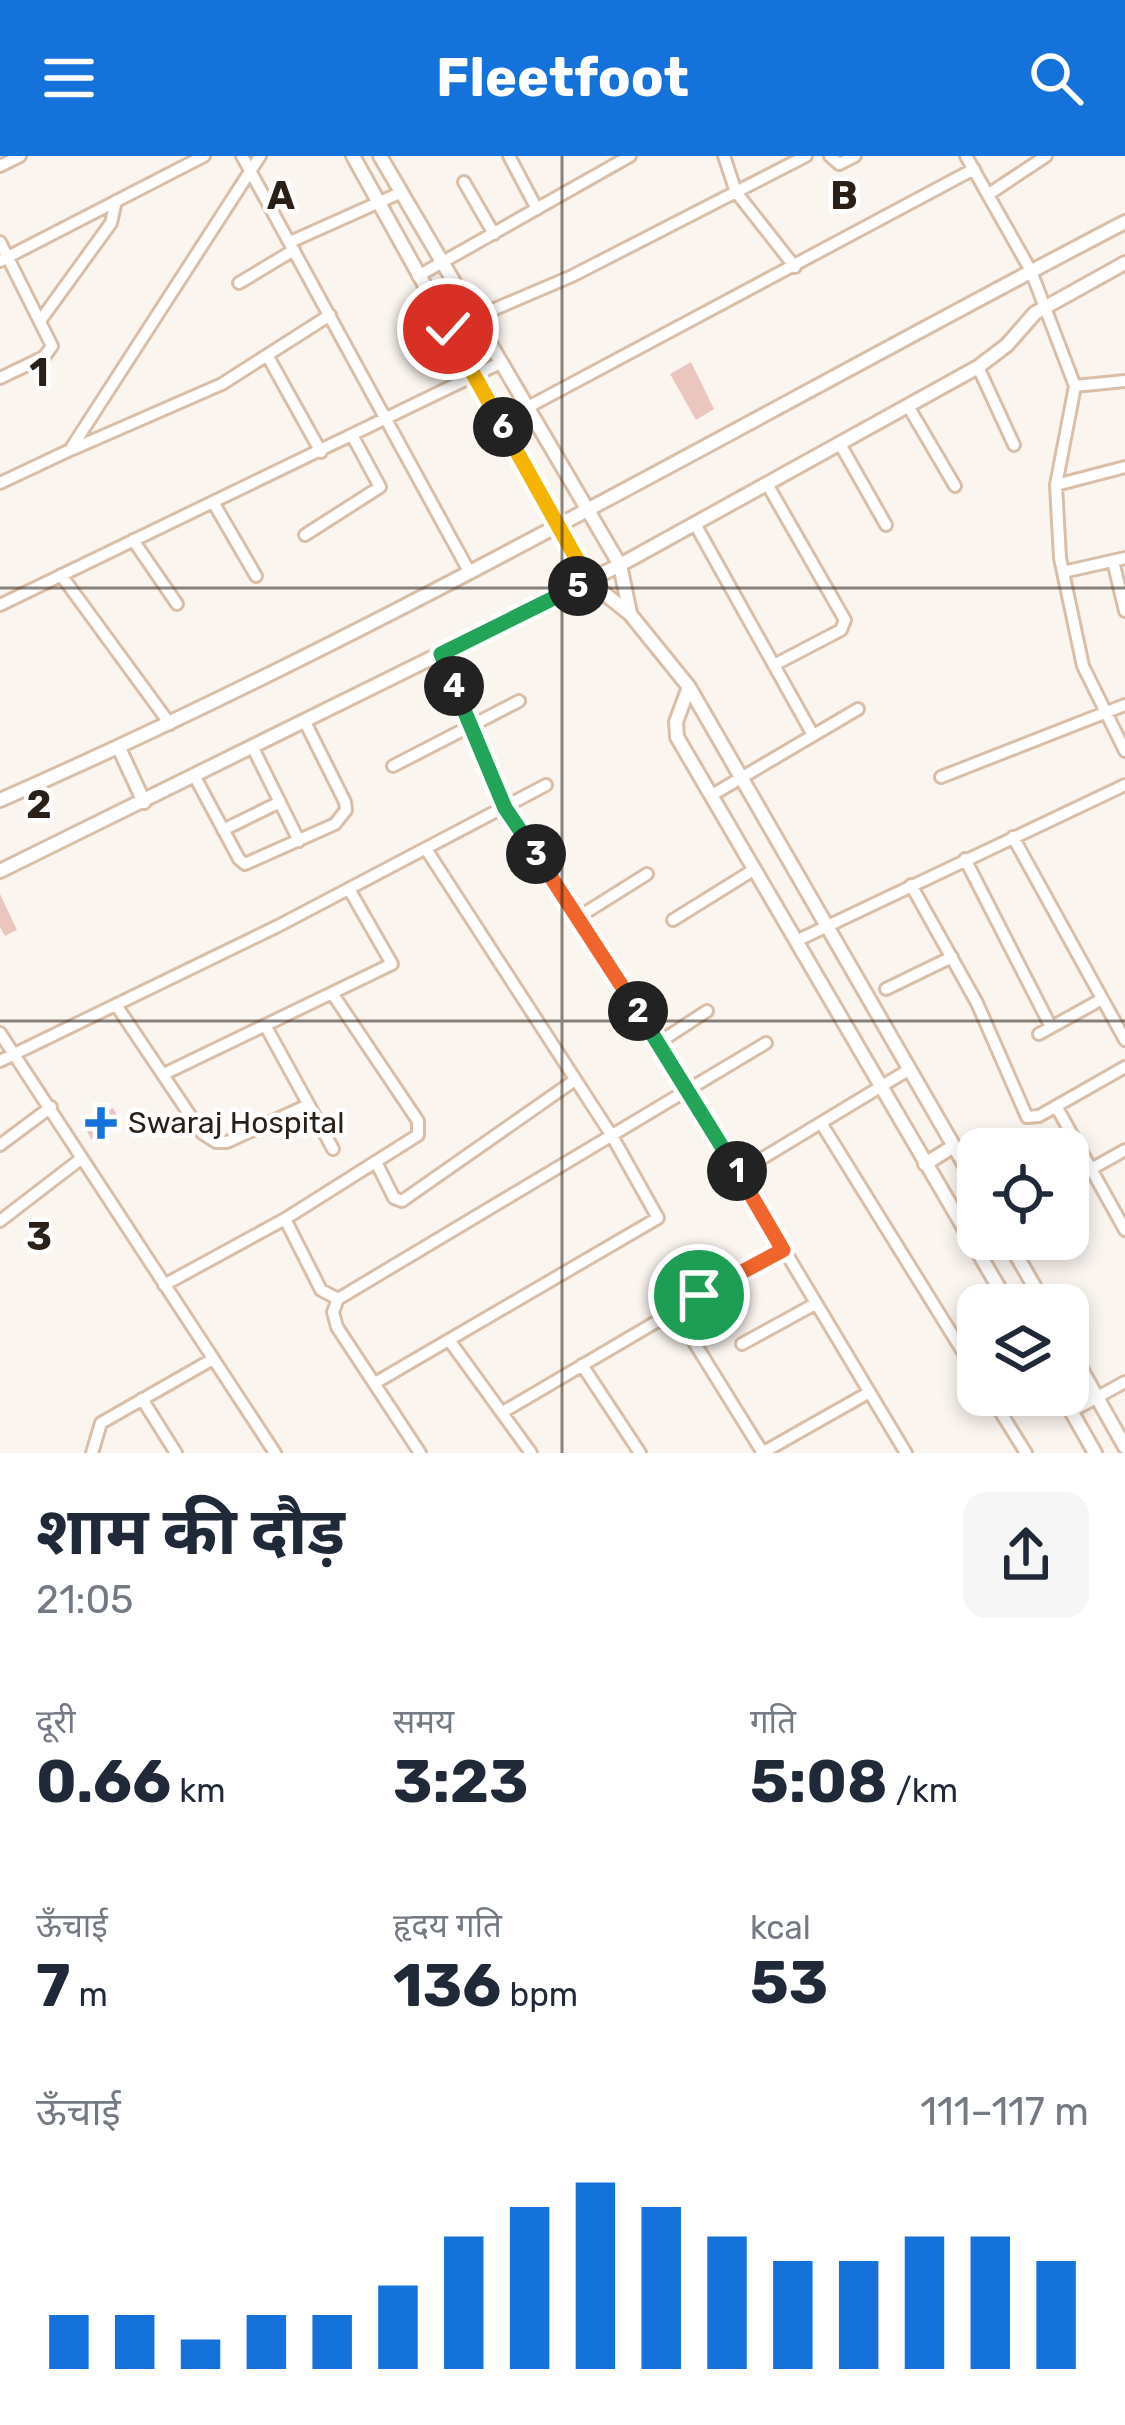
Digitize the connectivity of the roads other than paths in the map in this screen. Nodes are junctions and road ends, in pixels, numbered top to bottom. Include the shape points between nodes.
1 (20, 156) edge
2 (204, 156) edge
3 (242, 156) edge
4 (260, 156) edge
5 (353, 156) edge
6 (509, 156) edge
7 (630, 156) edge
8 (724, 156) edge
9 (806, 156) edge
10 (830, 156) edge
11 (854, 156) edge
12 (966, 156) edge
13 (384, 157) edge
14 (1039, 158) edge
15 (0, 166) edge
16 (974, 169) junction
17 (252, 171) junction
18 (464, 182) dead end
19 (402, 192) junction
20 (736, 192) junction
21 (989, 194) junction
22 (116, 201) junction
23 (379, 205) junction
24 (537, 209) junction
25 (1125, 222) edge
26 (494, 234) junction
27 (0, 242) edge
28 (292, 246) junction
29 (4, 259) edge
30 (443, 262) junction
31 (1125, 263) edge
32 (795, 267) junction
33 (1031, 271) junction
34 (418, 276) junction
35 (238, 283) dead end
36 (1045, 307) junction
37 (330, 315) junction
38 (474, 317) junction
39 (40, 321) junction
40 (448, 329) junction
41 (267, 355) junction
42 (500, 363) junction
43 (979, 367) junction
44 (475, 377) junction
45 (0, 378) edge
46 (1125, 381) edge
47 (1075, 386) junction
48 (908, 406) junction
49 (526, 408) junction
50 (387, 421) junction
51 (500, 422) junction
52 (352, 437) junction
53 (840, 444) junction
54 (1014, 446) dead end
55 (70, 450) junction
56 (321, 452) junction
57 (1125, 467) edge
58 (0, 483) edge
59 (767, 484) junction
60 (1056, 484) junction
61 (955, 486) dead end
62 (214, 502) junction
63 (590, 512) junction
64 (695, 524) junction
65 (886, 525) dead end
66 (559, 527) junction
67 (305, 535) dead end
68 (133, 540) junction
69 (1119, 560) edge
70 (620, 565) junction
71 (1063, 572) junction
72 (470, 573) junction
73 (61, 575) junction
74 (256, 576) dead end
75 (589, 581) junction
76 (177, 604) dead end
77 (0, 605) edge
78 (1125, 611) edge
79 (631, 614) junction
80 (441, 654) junction
81 (774, 665) junction
82 (689, 687) junction
83 (518, 701) dead end
84 (1125, 705) edge
85 (858, 709) dead end
86 (1105, 714) junction
87 (305, 722) junction
88 (170, 724) junction
89 (471, 726) junction
90 (813, 735) junction
91 (119, 748) junction
92 (253, 748) junction
93 (1125, 750) edge
94 (392, 766) dead end
95 (742, 776) junction
96 (195, 777) junction
97 (941, 777) dead end
98 (546, 784) dead end
99 (1125, 785) edge
100 (712, 794) junction
101 (0, 800) edge
102 (144, 802) junction
103 (280, 802) junction
104 (505, 808) junction
105 (223, 830) junction
106 (1013, 836) junction
107 (299, 841) junction
108 (425, 849) junction
109 (965, 859) junction
110 (755, 869) junction
111 (0, 871) edge
112 (647, 874) dead end
113 (911, 885) junction
114 (349, 889) junction
115 (577, 917) junction
116 (673, 920) dead end
117 (828, 926) junction
118 (796, 941) junction
119 (952, 957) junction
120 (886, 989) dead end
121 (332, 993) junction
122 (1102, 998) junction
123 (116, 1005) junction
124 (706, 1011) dead end
125 (265, 1025) junction
126 (1051, 1027) junction
127 (0, 1033) edge
128 (1039, 1034) dead end
129 (1125, 1040) edge
130 (658, 1043) junction
131 (766, 1043) dead end
132 (17, 1054) junction
133 (0, 1061) edge
134 (1125, 1067) edge
135 (910, 1069) junction
136 (164, 1074) junction
137 (575, 1080) junction
138 (880, 1087) junction
139 (689, 1090) junction
140 (308, 1105) junction
141 (1056, 1106) junction
142 (51, 1107) junction
143 (821, 1123) junction
144 (612, 1136) junction
145 (0, 1145) edge
146 (954, 1146) junction
147 (333, 1149) dead end
148 (1125, 1150) edge
149 (957, 1151) edge
150 (82, 1158) junction
151 (376, 1162) junction
152 (926, 1164) junction
153 (1091, 1169) junction
154 (738, 1173) junction
155 (957, 1210) edge
156 (285, 1219) junction
157 (0, 1221) edge
158 (1125, 1229) edge
159 (783, 1250) junction
160 (164, 1285) junction
161 (699, 1295) dead end
162 (338, 1299) junction
163 (815, 1304) junction
164 (449, 1340) junction
165 (957, 1342) edge
166 (742, 1344) dead end
167 (213, 1359) junction
168 (582, 1365) junction
169 (1125, 1382) edge
170 (375, 1383) junction
171 (1089, 1383) edge
172 (868, 1393) junction
173 (1097, 1397) junction
174 (142, 1399) junction
175 (1089, 1401) edge
176 (503, 1412) junction
177 (1003, 1416) edge
178 (1075, 1416) edge
179 (1125, 1447) edge
180 (904, 1449) edge
181 (92, 1453) edge
182 (176, 1453) edge
183 (275, 1453) edge
184 (420, 1453) edge
185 (531, 1453) edge
186 (640, 1453) edge
187 (763, 1453) edge
188 (886, 1453) edge
189 (1026, 1453) edge
190 (1095, 1453) edge

1 - 15 street
2 - 22 street
3 - 17 street
4 - 17 street
5 - 23 street
6 - 24 street
7 - 24 street
8 - 20 street
9 - 20 street
10 - 11 street via 839,164
12 - 16 street
13 - 19 street
14 - 21 street
16 - 21 street
16 - 32 street
17 - 28 street
17 - 55 street
18 - 26 street
19 - 23 street
19 - 30 street
20 - 32 street
20 - 38 street
21 - 33 street
22 - 29 street
22 - 39 street via 111,224
23 - 28 street
23 - 34 street
24 - 26 street
25 - 33 street
26 - 30 street
27 - 29 street
28 - 35 street
28 - 37 street
29 - 39 street
30 - 34 street
30 - 38 street
31 - 36 street
32 - 49 street
33 - 36 street
33 - 63 street
34 - 40 street
36 - 43 street
36 - 47 street
37 - 41 street
37 - 50 street
38 - 40 street
38 - 42 street
39 - 45 street via 49,352
40 - 44 street
41 - 55 street via 222,384
41 - 56 street
42 - 44 street
42 - 49 street
43 - 48 street
43 - 54 street
44 - 50 street
44 - 51 street
46 - 47 street
47 - 60 street
48 - 53 street
48 - 61 street
49 - 51 street
49 - 63 street
50 - 52 street
50 - 72 street
51 - 66 street
52 - 56 street
52 - 67 street via 380,487
53 - 59 street
53 - 65 street
55 - 58 street
56 - 62 street
57 - 60 street
59 - 64 street
59 - 81 street via 845,620 841,630
60 - 71 street
62 - 68 street
62 - 74 street
63 - 66 street
63 - 70 street
64 - 70 street
64 - 81 street
66 - 72 street
66 - 75 street
68 - 73 street
68 - 76 street
69 - 71 street
69 - 78 street
70 - 75 street
70 - 79 street
71 - 86 street via 1083,666
72 - 88 street
73 - 77 street
73 - 88 street
75 - 79 street
75 - 80 street
79 - 82 street
80 - 87 street
80 - 89 street
81 - 90 street
82 - 95 street
82 - 100 street via 677,736
83 - 89 street
84 - 86 street
85 - 90 street
86 - 93 street
86 - 97 street
87 - 92 street
87 - 107 street via 346,810
88 - 91 street
89 - 94 street
89 - 104 street
90 - 95 street
91 - 101 street
91 - 102 street
92 - 96 street
92 - 103 street
95 - 100 street
95 - 117 street
96 - 102 street
96 - 105 street
98 - 104 street
99 - 106 street
100 - 110 street
102 - 111 street
103 - 105 street
103 - 107 street
104 - 108 street
104 - 115 street
105 - 107 street via 245,864
106 - 109 street
106 - 122 street
108 - 114 street
108 - 137 street
109 - 113 street
109 - 126 street
110 - 116 street
110 - 118 street
112 - 115 street
113 - 117 street
113 - 119 street
114 - 121 street via 392,964
114 - 123 street
115 - 130 street
117 - 118 street
117 - 135 street
118 - 138 street
119 - 120 street
119 - 141 street via 1024,1114
121 - 125 street
121 - 151 street via 420,1126
122 - 126 street
122 - 129 street
123 - 132 street
123 - 136 street
124 - 130 street
125 - 136 street
125 - 140 street
126 - 128 street
127 - 132 street
130 - 139 street
131 - 139 street
132 - 133 street
132 - 142 street
134 - 141 street
135 - 138 street
135 - 146 street
136 - 140 street via 216,1142
137 - 144 street
137 - 151 street via 402,1201
138 - 143 street
138 - 152 street
139 - 144 street
139 - 154 street
140 - 147 street
141 - 153 street
142 - 145 street
142 - 150 street
143 - 154 street
143 - 165 street
144 - 162 street
144 - 164 street via 658,1218
146 - 149 street
146 - 152 street
148 - 153 street
150 - 157 street
150 - 160 street
151 - 156 street
152 - 155 street
153 - 158 street
154 - 159 street
156 - 160 street
156 - 162 street via 321,1290
159 - 161 street
159 - 163 street
160 - 167 street
162 - 170 street via 337,1327
163 - 166 street
163 - 172 street
164 - 170 street
164 - 176 street
167 - 174 street
167 - 183 street
168 - 176 street
168 - 186 street
168 - 187 street via 669,1320 688,1334
169 - 173 street
170 - 184 street
171 - 173 street
172 - 180 street
172 - 187 street
173 - 175 street
173 - 179 street
174 - 181 street via 101,1423
174 - 182 street
176 - 185 street
177 - 189 street
178 - 190 street
180 - 188 street

